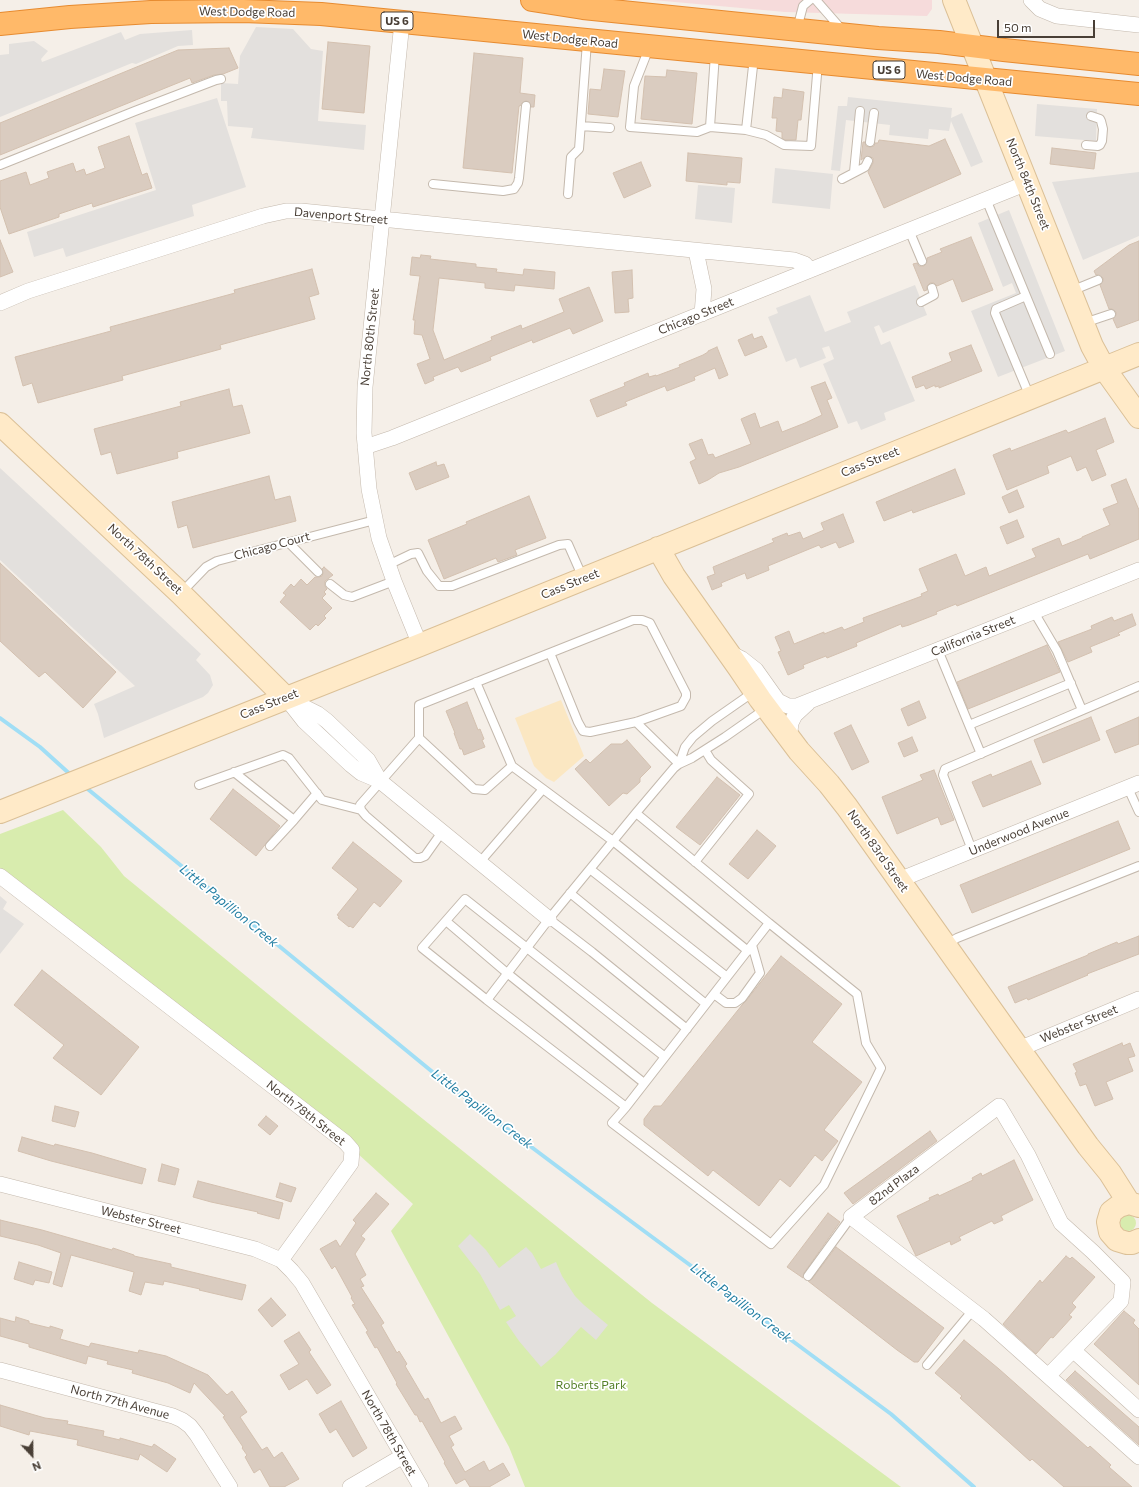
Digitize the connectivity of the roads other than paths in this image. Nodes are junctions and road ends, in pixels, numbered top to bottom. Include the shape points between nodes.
1 (532, 0) edge
2 (810, 0) edge
3 (816, 0) edge
4 (954, 0) edge
5 (1031, 0) edge
6 (402, 22) junction
7 (0, 24) edge
8 (1139, 25) edge
9 (797, 30) junction
10 (846, 34) junction
11 (587, 41) junction
12 (649, 47) junction
13 (973, 47) junction
14 (715, 53) junction
15 (754, 57) junction
16 (818, 63) junction
17 (1139, 64) edge
18 (221, 79) dead end
19 (986, 79) junction
20 (1139, 94) edge
21 (526, 106) dead end
22 (860, 111) dead end
23 (874, 113) dead end
24 (1090, 116) dead end
25 (581, 126) junction
26 (710, 127) junction
27 (610, 128) dead end
28 (746, 130) junction
29 (870, 142) dead end
30 (1086, 145) dead end
31 (868, 161) dead end
32 (0, 165) edge
33 (854, 172) junction
34 (842, 179) dead end
35 (1027, 183) junction
36 (433, 184) dead end
37 (568, 194) dead end
38 (986, 199) junction
39 (382, 219) junction
40 (909, 230) junction
41 (696, 251) junction
42 (922, 261) dead end
43 (810, 270) junction
44 (1098, 280) dead end
45 (932, 288) dead end
46 (1070, 291) junction
47 (1026, 296) junction
48 (921, 302) dead end
49 (0, 303) edge
50 (702, 314) junction
51 (1111, 314) dead end
52 (1083, 324) junction
53 (1050, 354) dead end
54 (1139, 354) edge
55 (1104, 368) junction
56 (1030, 398) junction
57 (1139, 417) edge
58 (0, 424) edge
59 (365, 447) junction
60 (375, 520) junction
61 (288, 542) junction
62 (658, 548) junction
63 (388, 565) junction
64 (1139, 570) edge
65 (318, 572) dead end
66 (583, 578) junction
67 (394, 581) junction
68 (330, 584) dead end
69 (180, 593) junction
70 (1034, 612) junction
71 (420, 645) junction
72 (938, 650) junction
73 (728, 652) junction
74 (550, 653) junction
75 (476, 682) junction
76 (1071, 684) junction
77 (1139, 686) edge
78 (286, 698) junction
79 (760, 700) junction
80 (808, 703) junction
81 (1082, 710) junction
82 (636, 722) junction
83 (969, 725) junction
84 (419, 738) junction
85 (790, 740) junction
86 (705, 750) junction
87 (981, 754) junction
88 (679, 764) junction
89 (512, 766) junction
90 (234, 772) junction
91 (380, 781) junction
92 (199, 785) dead end
93 (1134, 786) edge
94 (543, 789) junction
95 (317, 793) junction
96 (5, 810) edge
97 (361, 810) junction
98 (1139, 812) edge
99 (636, 813) junction
100 (294, 820) junction
101 (442, 832) junction
102 (613, 841) junction
103 (270, 846) dead end
104 (972, 850) junction
105 (480, 862) junction
106 (695, 862) junction
107 (1139, 866) edge
108 (590, 869) junction
109 (0, 876) edge
110 (899, 880) junction
111 (570, 893) junction
112 (549, 919) junction
113 (446, 921) junction
114 (769, 923) junction
115 (945, 945) junction
116 (527, 948) junction
117 (750, 948) junction
118 (507, 973) junction
119 (727, 977) junction
120 (714, 994) junction
121 (1139, 999) edge
122 (487, 1000) junction
123 (706, 1004) junction
124 (686, 1029) junction
125 (1019, 1049) junction
126 (665, 1057) junction
127 (644, 1083) junction
128 (626, 1107) junction
129 (0, 1184) edge
130 (1130, 1206) edge
131 (851, 1217) junction
132 (1129, 1242) edge
133 (1093, 1252) junction
134 (281, 1260) junction
135 (808, 1276) dead end
136 (973, 1310) junction
137 (1074, 1351) junction
138 (926, 1365) dead end
139 (0, 1370) edge
140 (1048, 1376) junction
141 (1139, 1410) edge
142 (403, 1456) junction
143 (1139, 1457) edge
144 (230, 1487) edge
145 (350, 1487) edge
146 (421, 1487) edge

1 - 9 highway via 583,8
2 - 9 lane via 803,6
3 - 10 lane
4 - 13 main road, North 84th Street
5 - 8 street via 1040,9 1057,16
6 - 7 highway, West Dodge Road / US 6 via 281,12 198,11 70,17
6 - 11 highway, West Dodge Road / US 6
6 - 39 street, North 80th Street
9 - 10 highway
10 - 13 highway
11 - 12 highway, West Dodge Road / US 6
11 - 25 lane
12 - 14 highway, West Dodge Road / US 6
12 - 26 lane via 634,86 630,127 697,132
13 - 17 highway
13 - 19 main road, North 84th Street
14 - 15 highway, West Dodge Road / US 6
14 - 26 lane
15 - 16 highway, West Dodge Road / US 6
15 - 28 lane
16 - 19 highway, West Dodge Road / US 6
16 - 28 lane via 811,146 784,145 766,135
18 - 32 lane
19 - 20 highway, West Dodge Road / US 6
19 - 35 main road, North 84th Street
21 - 36 lane via 518,182 514,189 503,192
22 - 33 lane
23 - 29 lane
24 - 30 lane via 1101,121 1102,141 1098,146
25 - 27 lane
25 - 37 lane via 579,149 571,157
26 - 28 lane
31 - 33 lane via 865,167
33 - 34 lane
35 - 38 street, Chicago Street
35 - 46 main road, North 84th Street
38 - 40 street, Chicago Street
38 - 47 lane
39 - 41 street, Davenport Street
39 - 49 street, Davenport Street via 300,211 279,212 35,289
39 - 59 street, North 80th Street via 365,387
40 - 42 lane
40 - 43 street, Chicago Street
41 - 43 street, Davenport Street via 794,260 805,264
41 - 50 street via 704,289
43 - 50 street, Chicago Street
44 - 46 lane
45 - 48 lane via 934,296
46 - 52 main road, North 84th Street
47 - 53 lane
47 - 56 lane via 996,309 995,313
50 - 59 street, Chicago Street
51 - 52 lane
52 - 55 main road, North 84th Street
54 - 55 main road, Cass Street
55 - 56 main road, Cass Street
55 - 57 main road, North 84th Street
56 - 62 main road, Cass Street
58 - 69 main road, North 78th Street
59 - 60 street, North 80th Street
60 - 61 lane, Chicago Court
60 - 63 street, North 80th Street
61 - 65 lane
61 - 69 lane, Chicago Court via 213,562
62 - 66 main road, Cass Street
62 - 73 main road, North 83rd Street via 674,576
63 - 66 lane via 418,553 427,571 439,586 452,586 558,545 568,544
63 - 67 street, North 80th Street
64 - 70 street, California Street
66 - 71 main road, Cass Street
67 - 68 lane via 352,597 344,595
67 - 71 street, North 80th Street
69 - 78 main road, North 78th Street
70 - 72 street, California Street
70 - 76 lane via 1057,651
71 - 78 main road, Cass Street
72 - 80 street, California Street
72 - 83 lane
73 - 79 main road, North 83rd Street
73 - 80 street, California Street via 756,670 778,701 788,706
74 - 75 lane
74 - 82 lane via 583,731 590,732
74 - 82 lane via 633,620 650,623 686,693 686,698 681,706
75 - 84 lane via 419,705
75 - 89 lane
76 - 81 lane
76 - 83 lane
77 - 81 lane
78 - 91 street via 304,721 351,765
78 - 96 main road, Cass Street
79 - 85 main road, North 83rd Street
79 - 86 lane via 725,737
79 - 88 lane via 712,721 685,747
80 - 85 street, California Street via 795,715 791,723
81 - 87 lane
82 - 88 lane
83 - 87 lane
84 - 89 lane via 474,789 485,790
84 - 91 lane
85 - 110 main road, North 83rd Street via 835,792
86 - 88 lane
86 - 106 lane via 711,760 749,794
87 - 104 lane via 945,769 942,775
88 - 99 lane
89 - 94 lane
90 - 92 lane
90 - 95 lane via 283,755 289,758
90 - 100 lane
91 - 97 lane via 360,805
91 - 101 street
93 - 98 lane
93 - 104 street, Underwood Avenue
94 - 102 lane
94 - 105 lane
95 - 97 lane via 322,800
95 - 100 lane
97 - 101 lane via 415,858 425,856
99 - 102 lane
99 - 106 lane
100 - 103 lane
101 - 105 street
102 - 108 lane
102 - 117 lane
104 - 110 street, Underwood Avenue
105 - 112 street
106 - 114 lane
107 - 115 lane
108 - 111 lane
108 - 119 lane
109 - 134 street, North 78th Street via 345,1142 352,1150 351,1163
110 - 115 main road, North 83rd Street
111 - 112 lane
111 - 123 lane
112 - 116 lane
112 - 124 lane
113 - 116 lane via 465,899
113 - 118 lane
113 - 122 lane via 422,948
114 - 117 lane
114 - 128 lane via 857,994 866,1043 880,1068 824,1185 771,1244 612,1123
115 - 125 main road, North 83rd Street
116 - 118 lane
116 - 126 lane
117 - 119 lane
117 - 120 lane via 760,973 742,998 735,1003 726,1003
118 - 122 lane
118 - 127 lane
119 - 120 lane
120 - 123 lane
121 - 125 street, Webster Street
122 - 128 lane
123 - 124 lane
124 - 126 lane
125 - 130 main road, North 83rd Street
126 - 127 lane
127 - 128 lane
129 - 134 street, Webster Street via 255,1249
130 - 132 main road, North 83rd Street via 1108,1222 1108,1228
131 - 133 street, 82nd Plaza via 999,1106 1028,1155 1061,1223
131 - 135 lane
131 - 136 street
132 - 133 street
133 - 137 street, 82nd Plaza via 1122,1282 1121,1301
134 - 142 street, North 78th Street via 302,1284
136 - 138 lane
136 - 140 street
137 - 140 street, 82nd Plaza
137 - 141 street
139 - 144 street, North 77th Avenue via 182,1420 198,1434
140 - 143 street
142 - 145 street
142 - 146 street, North 78th Street

